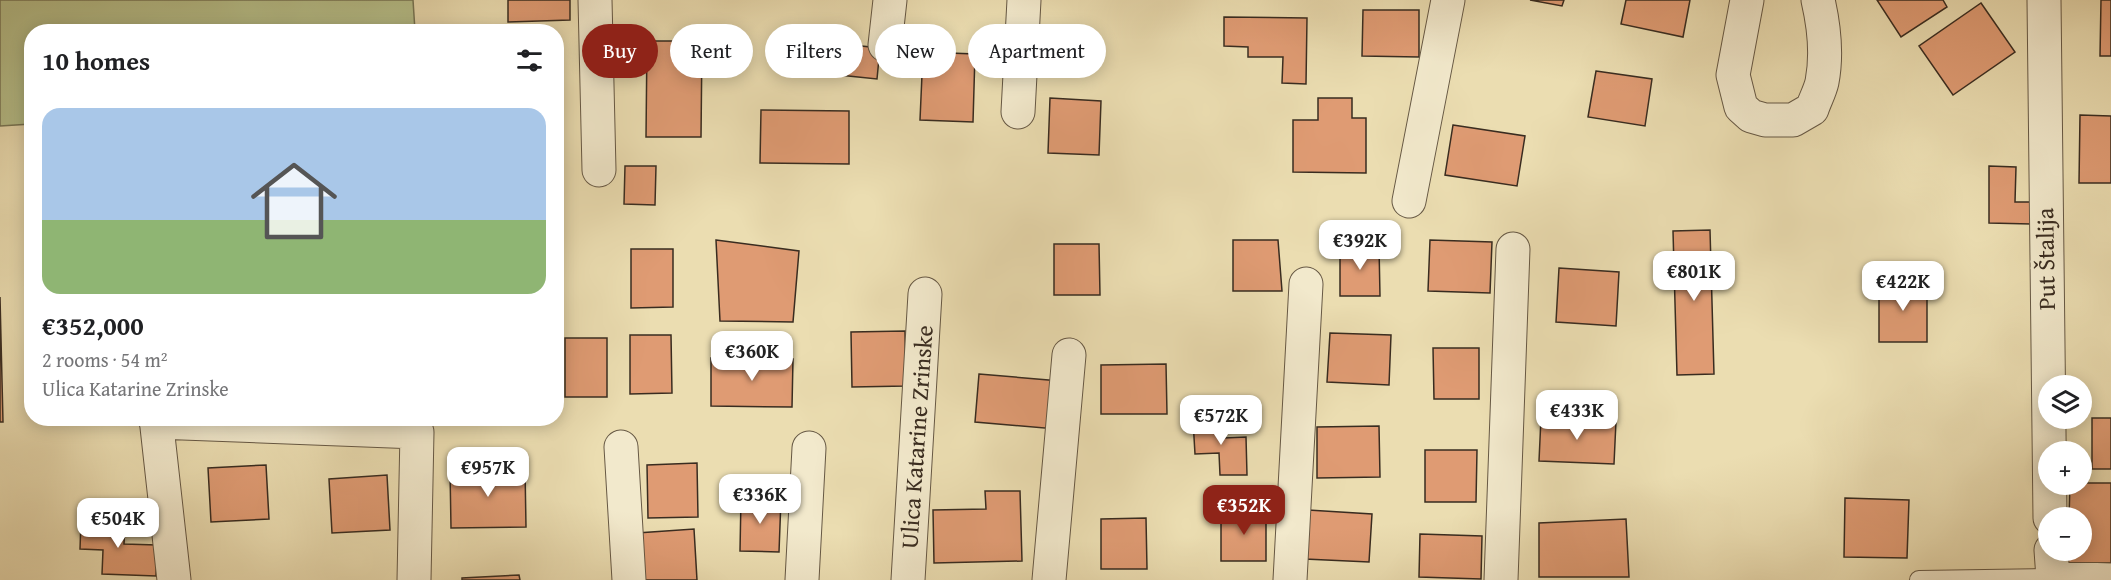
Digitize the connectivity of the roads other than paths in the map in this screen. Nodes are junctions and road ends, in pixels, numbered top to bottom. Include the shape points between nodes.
1 (595, 0) edge
2 (890, 0) edge
3 (1024, 0) edge
4 (1448, 0) edge
5 (1746, 0) edge
6 (1818, 0) edge
7 (2044, 0) edge
8 (887, 24) edge
9 (1018, 112) dead end
10 (599, 170) dead end
11 (1410, 201) dead end
12 (1513, 249) dead end
13 (1306, 284) dead end
14 (925, 294) dead end
15 (1069, 355) dead end
16 (157, 426) edge
17 (286, 426) edge
18 (621, 447) dead end
19 (809, 448) dead end
20 (2050, 507) edge
21 (2052, 564) edge
22 (174, 580) edge
23 (414, 580) edge
24 (629, 580) edge
25 (802, 580) edge
26 (908, 580) edge
27 (1049, 580) edge
28 (1290, 580) edge
29 (1501, 580) edge
30 (1919, 580) edge
31 (2111, 580) edge

1 - 10 street
2 - 8 street
3 - 9 street
4 - 11 street
5 - 6 street via 1732,75 1741,107 1751,116 1765,120 1793,120 1812,109 1822,83 1824,60
7 - 20 street, Put Štalija
12 - 29 street
13 - 28 street
14 - 26 street, Ulica Katarine Zrinske
15 - 27 street
16 - 22 street
17 - 23 street via 417,432
18 - 24 street
19 - 25 street
21 - 30 lane
21 - 31 street

